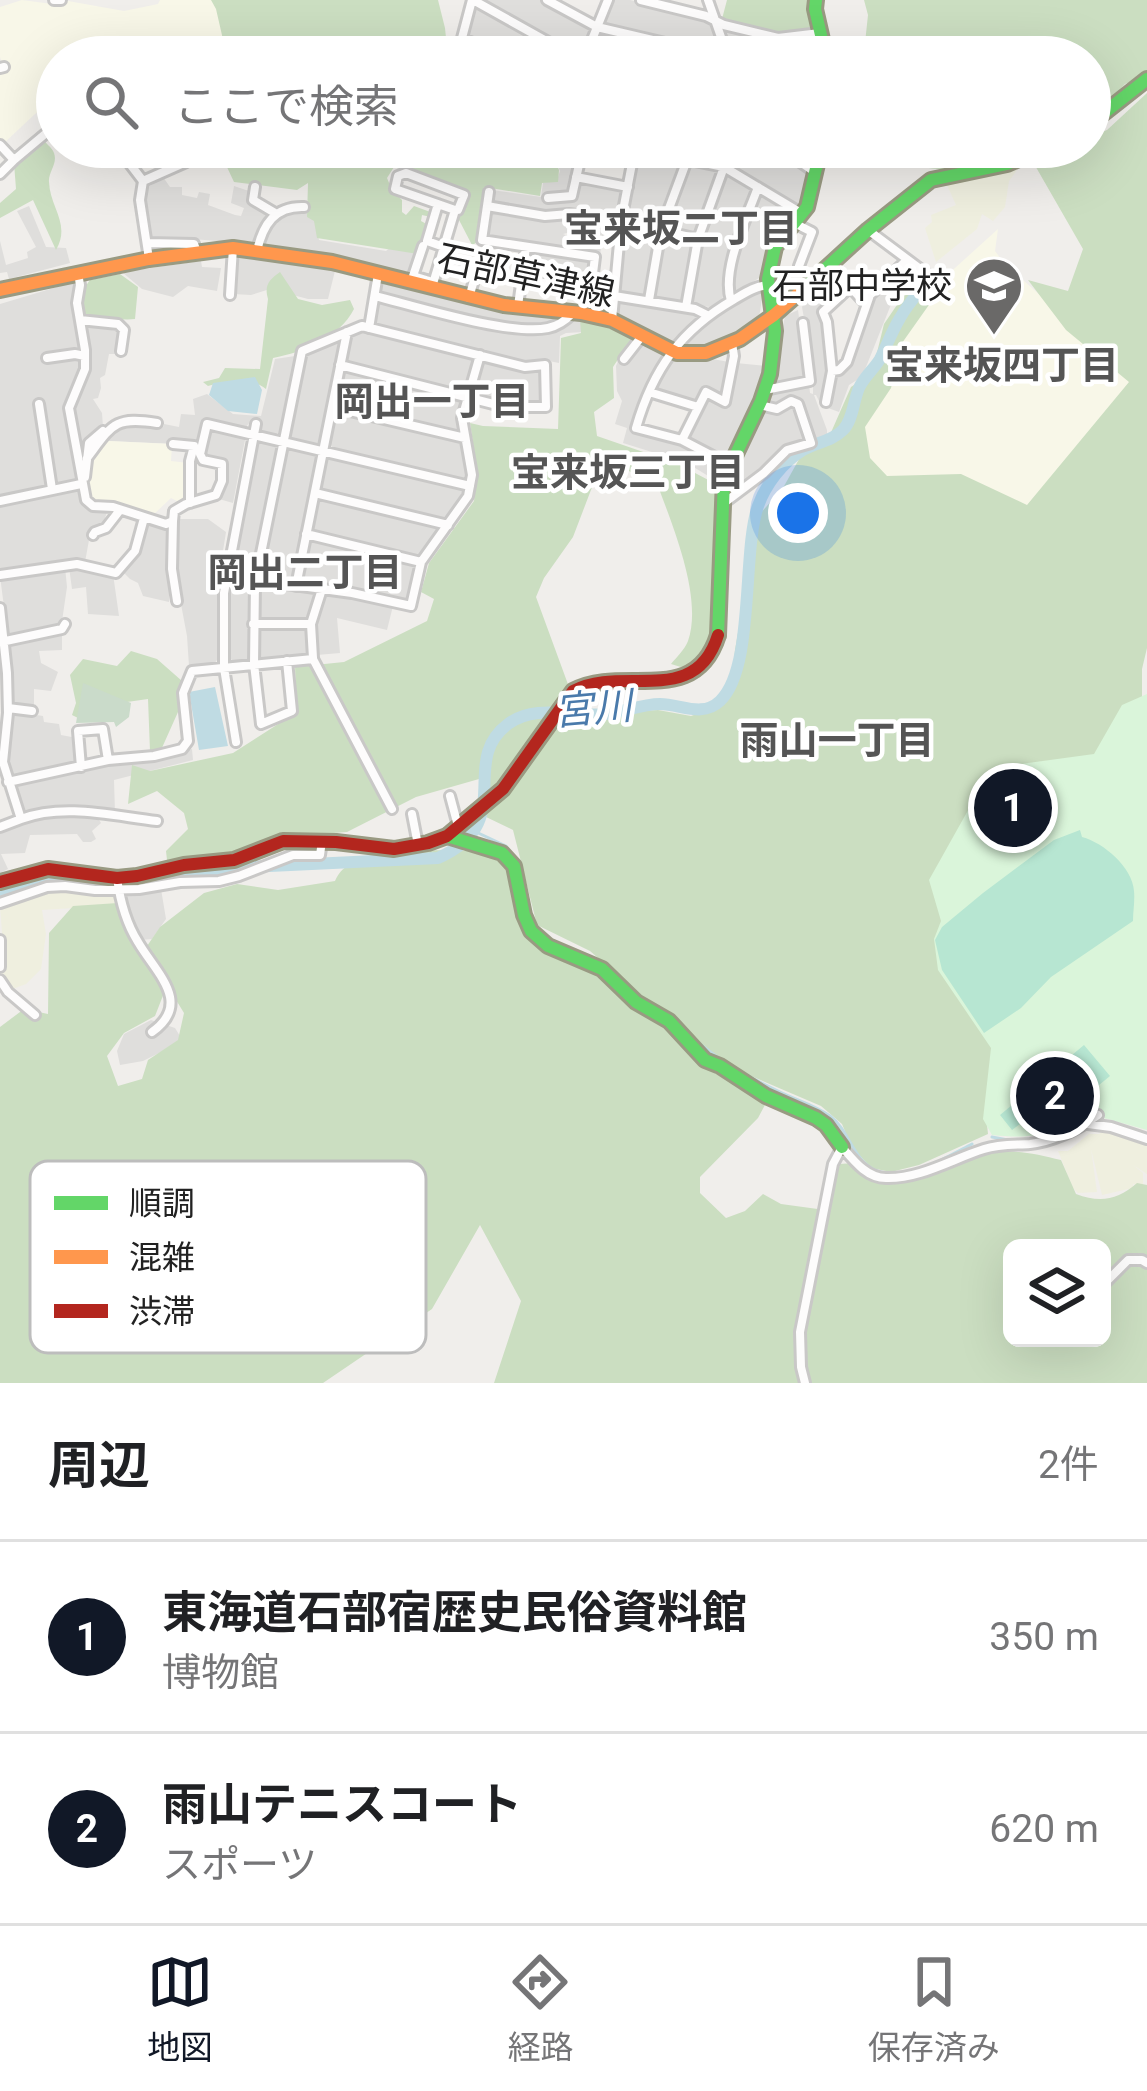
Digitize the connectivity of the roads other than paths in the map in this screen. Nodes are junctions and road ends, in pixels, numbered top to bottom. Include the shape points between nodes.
1 (473, 0) edge
2 (547, 0) edge
3 (608, 0) edge
4 (641, 0) edge
5 (708, 0) edge
6 (816, 0) edge
7 (716, 20) junction
8 (597, 27) junction
9 (820, 33) junction
10 (463, 36) edge
11 (537, 36) edge
12 (593, 36) edge
13 (636, 36) edge
14 (720, 36) edge
15 (771, 36) edge
16 (795, 36) edge
17 (821, 36) edge
18 (1147, 79) edge
19 (1111, 107) edge
20 (36, 142) edge
21 (0, 145) edge
22 (14, 160) junction
23 (132, 168) edge
24 (168, 168) edge
25 (578, 168) edge
26 (630, 168) edge
27 (684, 168) edge
28 (724, 168) edge
29 (726, 168) edge
30 (809, 168) edge
31 (817, 168) edge
32 (987, 168) edge
33 (816, 173) junction
34 (0, 174) edge
35 (576, 177) junction
36 (143, 181) junction
37 (432, 183) junction
38 (255, 187) dead end
39 (628, 187) junction
40 (758, 188) junction
41 (489, 192) dead end
42 (548, 198) dead end
43 (427, 200) junction
44 (438, 204) junction
45 (487, 206) junction
46 (304, 207) dead end
47 (454, 210) junction
48 (275, 213) junction
49 (797, 218) junction
50 (622, 221) junction
51 (661, 230) junction
52 (868, 230) junction
53 (698, 239) junction
54 (147, 243) junction
55 (423, 246) dead end
56 (444, 247) junction
57 (526, 247) junction
58 (232, 248) junction
59 (257, 251) junction
60 (197, 252) junction
61 (149, 259) junction
62 (907, 260) junction
63 (479, 262) dead end
64 (439, 264) junction
65 (829, 264) junction
66 (799, 266) dead end
67 (78, 272) junction
68 (378, 274) junction
69 (475, 274) junction
70 (931, 278) dead end
71 (522, 280) junction
72 (432, 285) junction
73 (769, 285) junction
74 (850, 287) junction
75 (0, 290) edge
76 (230, 295) dead end
77 (470, 295) junction
78 (375, 296) junction
79 (614, 296) junction
80 (649, 300) junction
81 (731, 301) junction
82 (866, 304) junction
83 (518, 306) junction
84 (686, 307) junction
85 (574, 312) junction
86 (707, 315) junction
87 (774, 315) junction
88 (80, 320) junction
89 (612, 320) junction
90 (802, 323) dead end
91 (369, 328) junction
92 (347, 330) junction
93 (642, 336) junction
94 (732, 343) junction
95 (121, 351) dead end
96 (671, 351) junction
97 (479, 355) junction
98 (85, 356) junction
99 (46, 358) dead end
100 (624, 359) dead end
101 (340, 365) junction
102 (832, 370) junction
103 (765, 390) junction
104 (649, 392) junction
105 (467, 398) junction
106 (826, 402) dead end
107 (39, 404) dead end
108 (759, 405) junction
109 (332, 407) junction
110 (698, 407) junction
111 (158, 423) dead end
112 (255, 429) junction
113 (103, 431) dead end
114 (466, 438) junction
115 (682, 440) junction
116 (283, 441) junction
117 (173, 444) dead end
118 (323, 451) junction
119 (86, 458) junction
120 (730, 465) junction
121 (81, 484) junction
122 (470, 486) junction
123 (52, 489) junction
124 (315, 493) junction
125 (0, 502) edge
126 (190, 502) junction
127 (723, 504) junction
128 (120, 510) junction
129 (144, 518) junction
130 (173, 521) junction
131 (448, 524) junction
132 (307, 534) junction
133 (93, 535) dead end
134 (421, 562) junction
135 (0, 575) edge
136 (226, 576) junction
137 (255, 580) junction
138 (296, 586) junction
139 (322, 589) junction
140 (177, 601) dead end
141 (0, 608) edge
142 (65, 624) dead end
143 (253, 624) junction
144 (311, 624) junction
145 (2, 642) edge
146 (313, 658) junction
147 (287, 661) junction
148 (254, 665) junction
149 (224, 668) junction
150 (8, 708) junction
151 (32, 711) dead end
152 (236, 742) dead end
153 (108, 760) junction
154 (2, 762) edge
155 (81, 766) junction
156 (8, 782) junction
157 (450, 796) dead end
158 (392, 809) dead end
159 (412, 814) dead end
160 (21, 819) junction
161 (157, 820) dead end
162 (0, 826) edge
163 (458, 836) junction
164 (418, 845) junction
165 (0, 882) edge
166 (118, 884) junction
167 (0, 903) edge
168 (0, 940) edge
169 (0, 967) edge
170 (0, 980) edge
171 (35, 1015) dead end
172 (152, 1032) dead end
173 (1098, 1115) dead end
174 (1086, 1124) junction
175 (1147, 1139) edge
176 (842, 1148) junction
177 (1147, 1263) edge
178 (1111, 1277) edge
179 (805, 1383) edge

1 - 10 street
1 - 11 street
2 - 8 street
3 - 8 street
4 - 7 street
5 - 7 street
6 - 9 street
7 - 14 street
7 - 15 street
8 - 12 street
8 - 13 street
9 - 16 street
9 - 17 street
18 - 19 street
20 - 22 street
21 - 22 street
22 - 34 street
23 - 36 street
24 - 36 street
25 - 35 street
26 - 39 street
27 - 51 street
28 - 53 street
29 - 40 street
30 - 33 street
31 - 33 street
32 - 52 street via 932,179
33 - 49 street
35 - 39 street
35 - 42 street via 572,196
36 - 54 street
37 - 43 street
37 - 43 street via 398,176 395,189
37 - 47 street via 464,195
38 - 48 street via 253,200
39 - 50 street
40 - 49 street
40 - 81 street via 735,250
41 - 45 street
43 - 44 street
44 - 47 street
44 - 56 street via 427,241
45 - 50 street
45 - 57 street via 482,240
46 - 48 street
47 - 56 street
48 - 59 street
49 - 66 street via 812,232
49 - 73 street via 775,247
50 - 51 street
50 - 79 street
51 - 53 street
51 - 80 street
52 - 62 street
52 - 65 street
53 - 84 street
54 - 60 street via 194,244
54 - 61 street
55 - 72 street via 413,276
56 - 64 street
57 - 71 street
57 - 71 street via 595,257 591,289
58 - 59 street, 石部草津線
58 - 60 street, 石部草津線
58 - 76 street
59 - 68 street, 石部草津線
60 - 61 street, 石部草津線
61 - 67 street, 石部草津線
62 - 70 street
62 - 82 street
63 - 69 street
64 - 69 street
64 - 72 street
65 - 74 street
65 - 87 street
67 - 75 street, 石部草津線
67 - 88 street
68 - 72 street, 石部草津線
68 - 78 street
69 - 77 street
71 - 83 street
72 - 77 street, 石部草津線
73 - 81 street
73 - 87 street
74 - 82 street
74 - 102 street via 823,312
77 - 83 street, 石部草津線
78 - 85 street via 535,329
78 - 91 street
79 - 80 street
79 - 89 street
80 - 84 street
81 - 86 street
82 - 102 street via 847,362
83 - 85 street, 石部草津線
84 - 86 street
85 - 89 street, 石部草津線
86 - 96 street
87 - 94 street
87 - 103 street
88 - 95 street via 118,324
88 - 98 street
89 - 93 street, 石部草津線
90 - 103 street via 810,381
91 - 92 street
91 - 97 street
92 - 101 street
92 - 116 street via 302,351
93 - 96 street, 石部草津線
93 - 100 street
94 - 96 street via 706,353
94 - 110 street via 725,402 706,392
96 - 104 street
97 - 105 street
97 - 105 street via 545,365 546,406
98 - 99 street
98 - 121 street via 69,408
101 - 105 street
101 - 109 street
102 - 106 street
103 - 108 street
104 - 110 street
104 - 115 street via 637,428
105 - 114 street
107 - 123 street
108 - 120 street
108 - 127 street via 798,404 811,443 787,450
109 - 114 street
109 - 118 street
110 - 115 street
111 - 119 street via 127,418
112 - 116 street
112 - 126 street via 207,424 200,454 222,464 222,481 216,495
112 - 136 street
113 - 119 street
114 - 122 street
115 - 120 street
116 - 118 street
116 - 137 street
117 - 126 street via 194,446
118 - 122 street
118 - 124 street
119 - 121 street
120 - 127 street
121 - 123 street
121 - 128 street via 93,506
122 - 131 street
123 - 125 street
124 - 131 street
124 - 132 street
126 - 130 street
127 - 163 street via 720,629 705,668 689,677 588,682 573,692
128 - 129 street
128 - 133 street
129 - 130 street
129 - 135 street via 135,551 116,573 77,565
130 - 140 street
131 - 134 street
132 - 134 street
132 - 138 street
134 - 139 street via 411,606
136 - 137 street
136 - 149 street
137 - 138 street
137 - 143 street
138 - 139 street
139 - 144 street
141 - 145 street
142 - 145 street
143 - 144 street
143 - 148 street
144 - 146 street
145 - 150 street
146 - 147 street
146 - 158 street
147 - 148 street
147 - 148 street via 292,711 261,724
148 - 149 street
149 - 152 street
149 - 153 street via 188,676 185,747
150 - 151 street
150 - 154 street
153 - 155 street
153 - 155 street via 104,729 78,731
154 - 156 street
155 - 156 street
156 - 160 street
157 - 163 street
159 - 164 street
160 - 161 street via 72,811
160 - 162 street
163 - 164 street
163 - 176 street via 514,866 524,915 548,946 602,970 705,1060 817,1118
164 - 166 street via 283,842
165 - 166 street via 49,869
166 - 167 street via 47,887
166 - 172 street via 137,942 169,993 167,1021
168 - 169 street
170 - 171 street
173 - 174 street
174 - 175 street
174 - 176 street via 883,1179
176 - 179 street via 802,1320
177 - 178 street via 1128,1260

